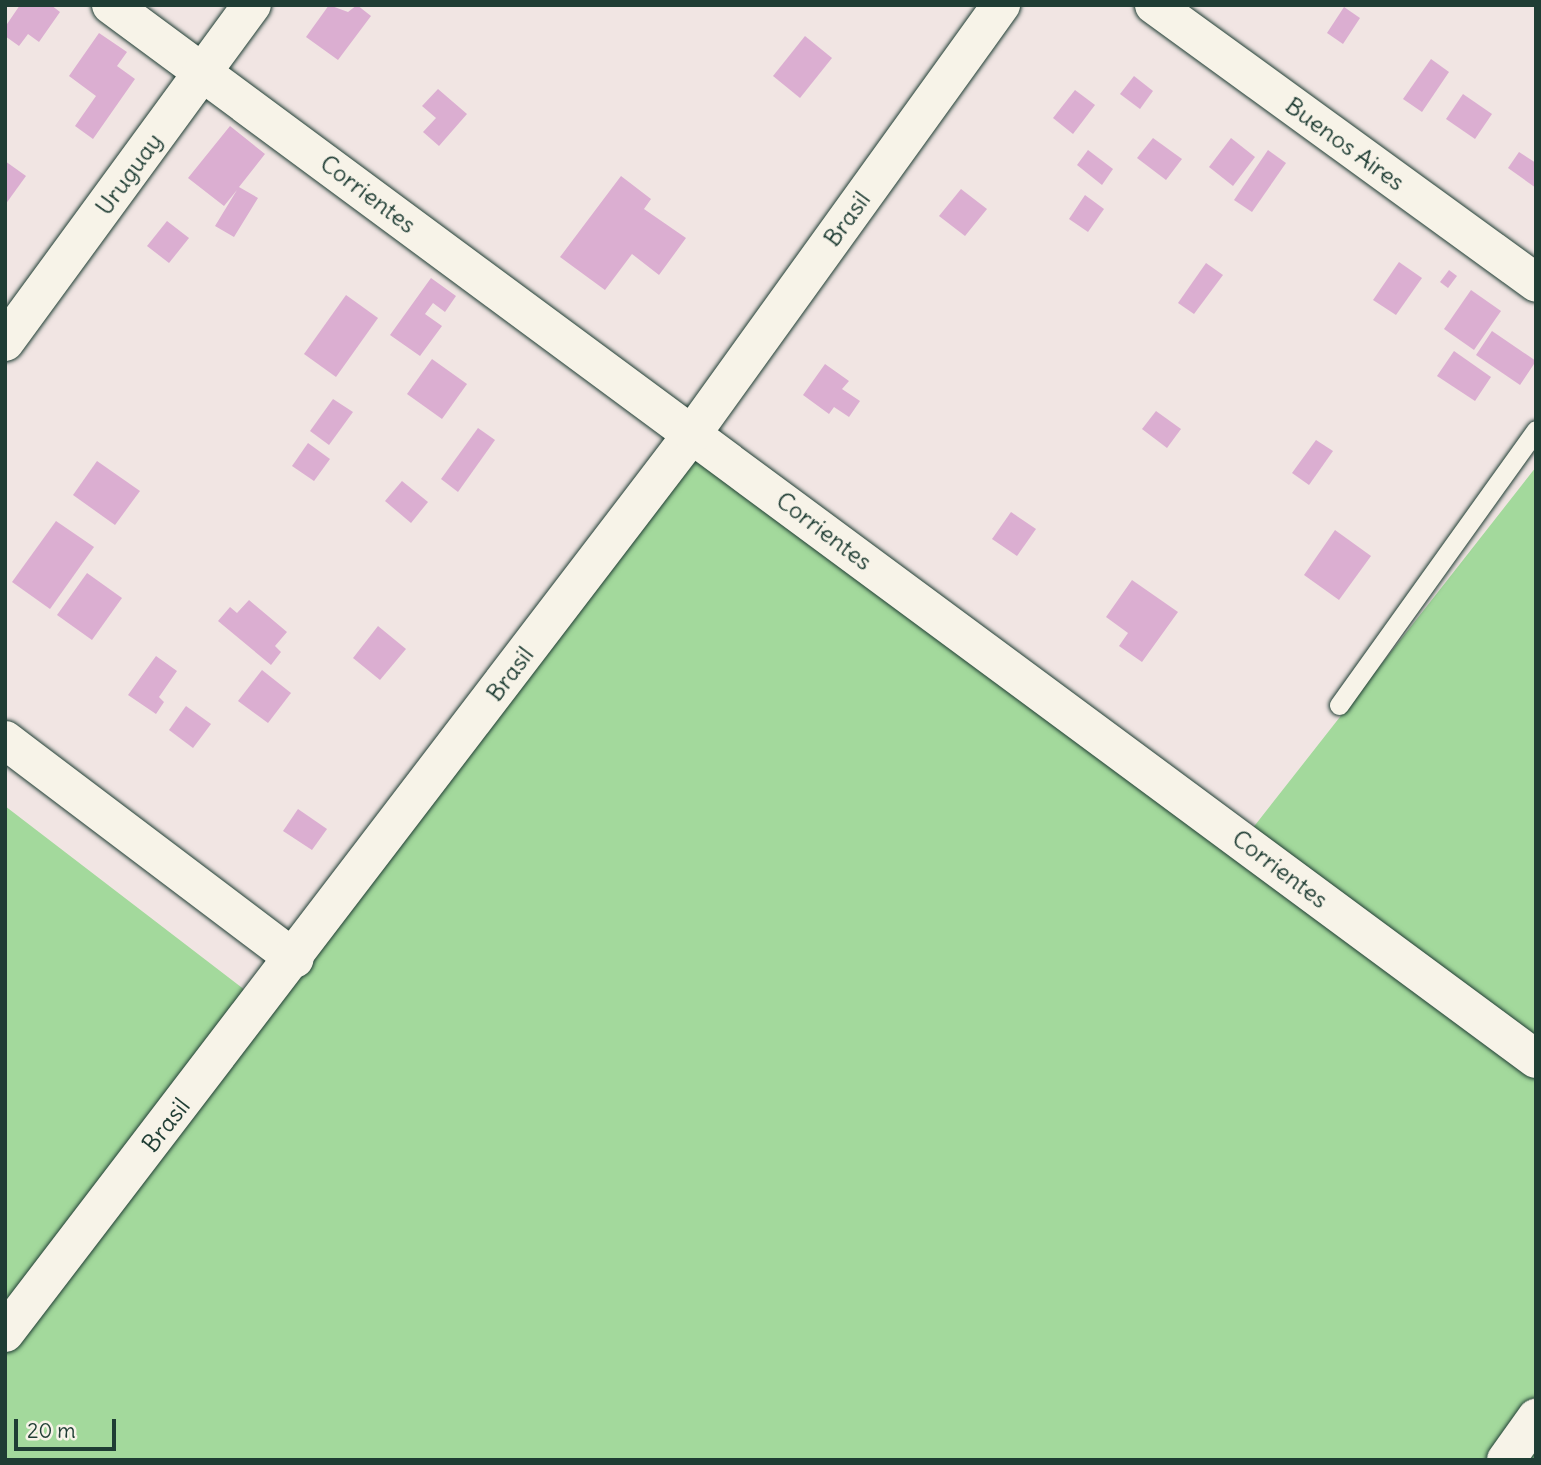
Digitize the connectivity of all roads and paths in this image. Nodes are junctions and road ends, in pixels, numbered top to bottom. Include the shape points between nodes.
1 (111, 5) edge
2 (252, 5) edge
3 (1001, 5) edge
4 (1154, 5) edge
5 (203, 72) junction
6 (1536, 282) edge
7 (5, 342) edge
8 (1536, 430) edge
9 (692, 434) junction
10 (1339, 705) dead end
11 (5, 740) edge
12 (295, 959) junction
13 (1536, 1059) edge
14 (5, 1333) edge
15 (1536, 1418) edge
16 (1506, 1460) edge

1 - 5 street, Corrientes
2 - 5 street, Uruguay
3 - 9 street, Brasil
4 - 6 street, Buenos Aires
5 - 7 street, Uruguay
5 - 9 street, Corrientes
8 - 10 lane
9 - 12 street, Brasil
9 - 13 street, Corrientes
11 - 12 street
12 - 14 street, Brasil
15 - 16 street

